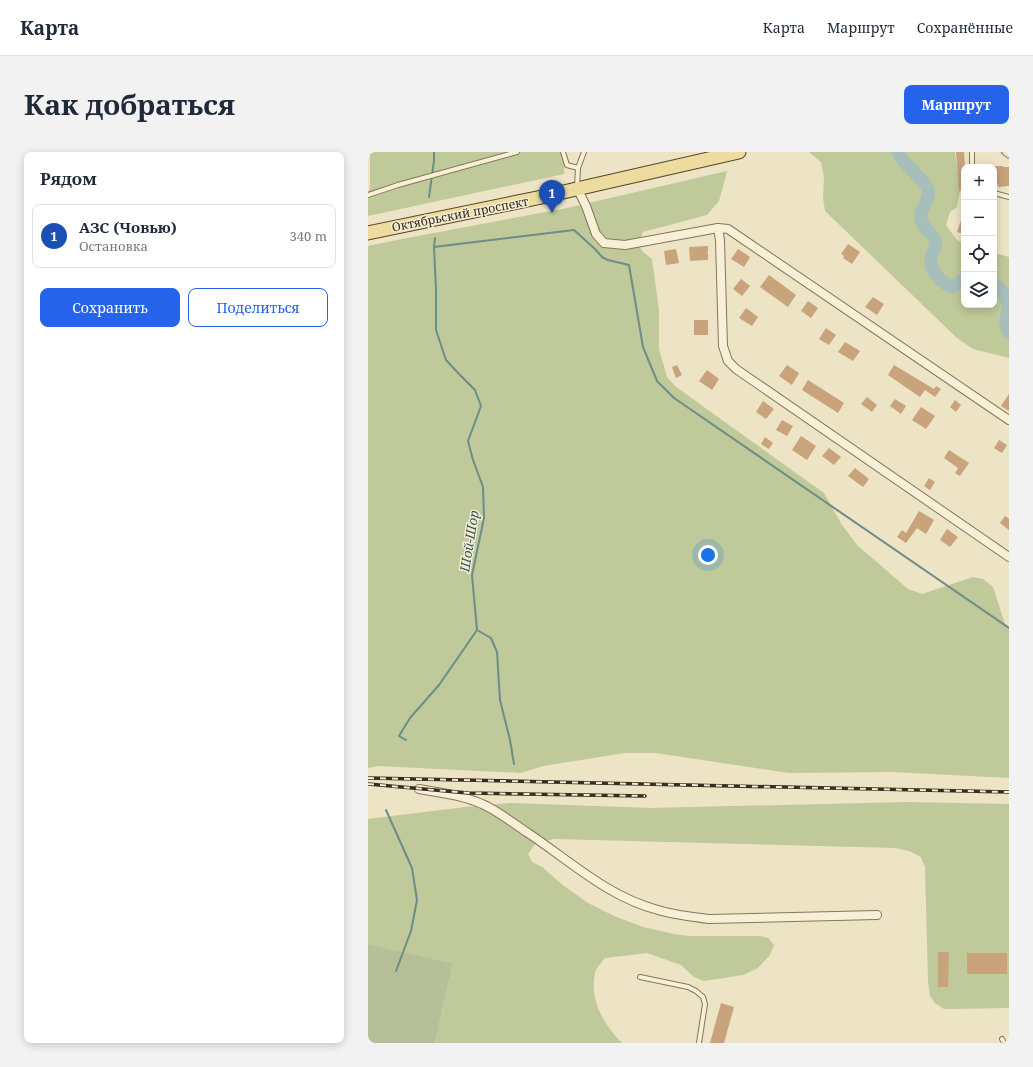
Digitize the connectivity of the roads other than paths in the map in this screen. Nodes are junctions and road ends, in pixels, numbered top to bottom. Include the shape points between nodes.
1 (517, 152) edge
2 (563, 152) edge
3 (584, 152) edge
4 (972, 152) edge
5 (1004, 152) edge
6 (734, 153) edge
7 (1009, 156) edge
8 (972, 164) edge
9 (578, 168) junction
10 (577, 188) junction
11 (997, 193) edge
12 (368, 196) edge
13 (1009, 197) edge
14 (718, 228) junction
15 (368, 233) edge
16 (1009, 420) edge
17 (1009, 557) edge
18 (419, 789) dead end
19 (877, 915) dead end
20 (640, 977) dead end
21 (699, 1043) edge

1 - 12 lane via 398,185
2 - 9 lane via 567,165
3 - 9 lane
4 - 8 lane
5 - 7 lane
6 - 10 main road, Октябрьский проспект via 702,158
9 - 10 lane
10 - 14 street via 596,234 604,243 625,245
10 - 15 main road, Октябрьский проспект
11 - 13 lane
14 - 16 street via 728,228
14 - 17 street via 723,346 728,361
18 - 19 street via 467,798 483,804 600,884 628,899 657,910 709,919
20 - 21 lane via 688,987 703,997 705,1004

